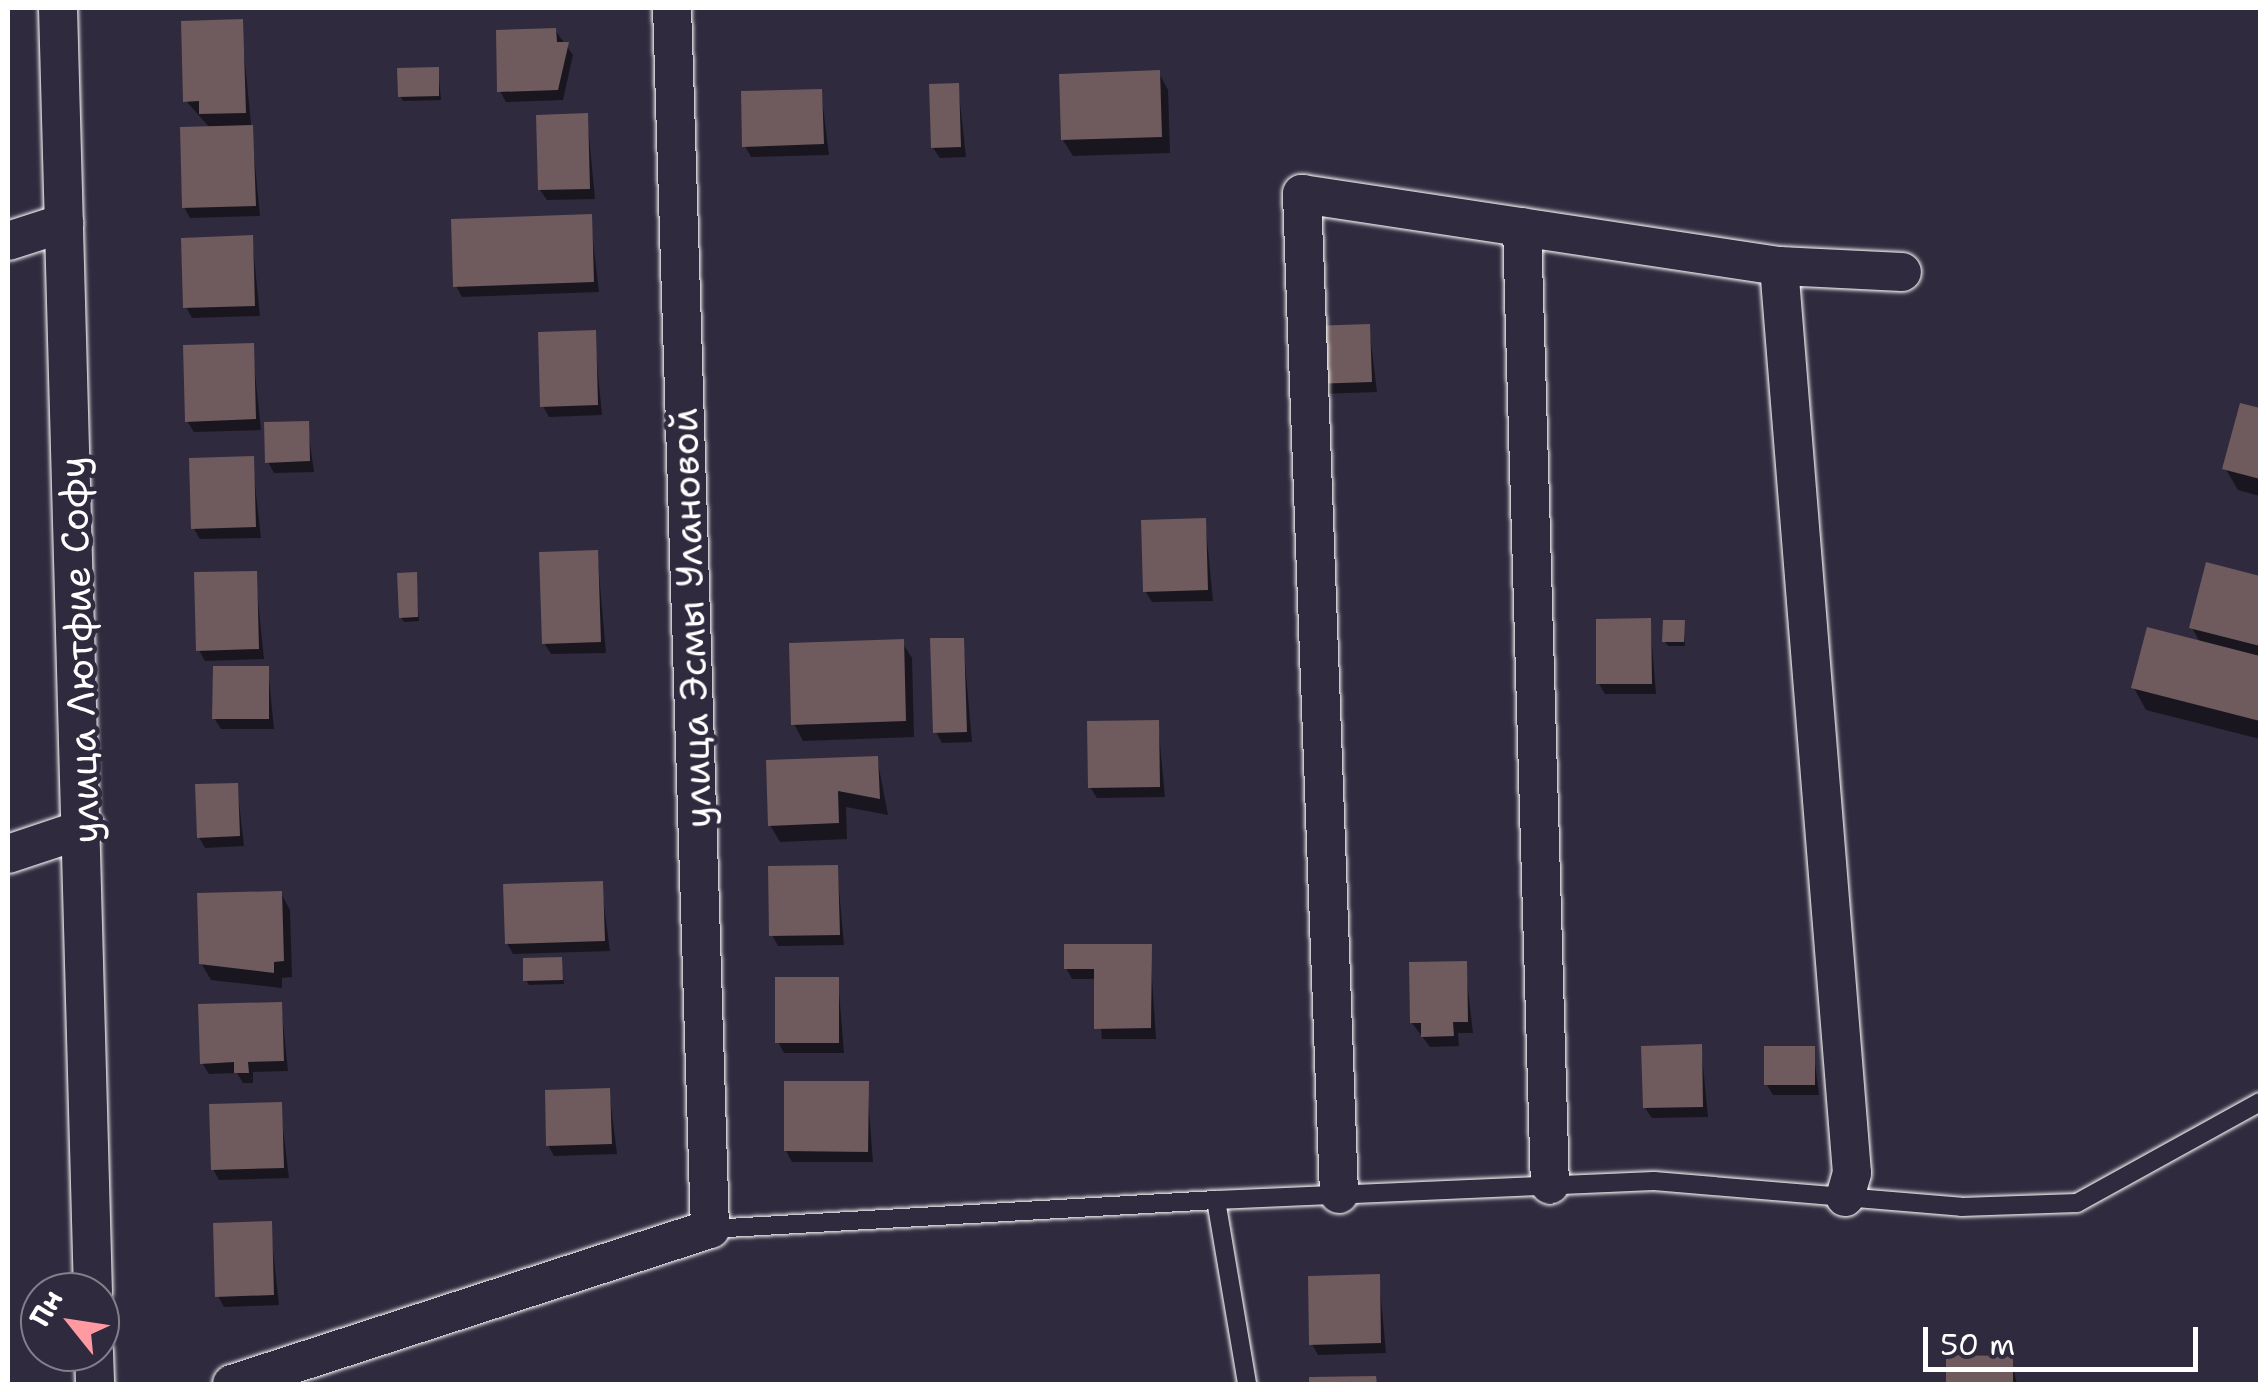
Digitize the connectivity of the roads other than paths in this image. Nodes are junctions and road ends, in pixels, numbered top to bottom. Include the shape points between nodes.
1 (58, 8) edge
2 (672, 8) edge
3 (64, 223) junction
4 (1522, 227) junction
5 (8, 242) edge
6 (1779, 266) junction
7 (1902, 272) dead end
8 (86, 828) junction
9 (8, 854) edge
10 (2260, 1102) edge
11 (1550, 1185) junction
12 (1339, 1194) junction
13 (1846, 1198) junction
14 (1216, 1200) junction
15 (710, 1228) junction
16 (94, 1272) edge
17 (232, 1384) edge
18 (1247, 1384) edge

1 - 3 street, улица Лютфие Софу
2 - 15 street, улица Эсмы Улановой
3 - 5 street
3 - 8 street, улица Лютфие Софу
4 - 6 street
4 - 11 street
4 - 12 street via 1302,194
6 - 7 street
6 - 13 street via 1852,1173
8 - 9 street
8 - 16 street, улица Лютфие Софу
10 - 13 lane via 2077,1203 1961,1208
11 - 12 lane
11 - 13 lane via 1654,1181
12 - 14 lane
14 - 15 lane
14 - 18 lane
15 - 17 street

